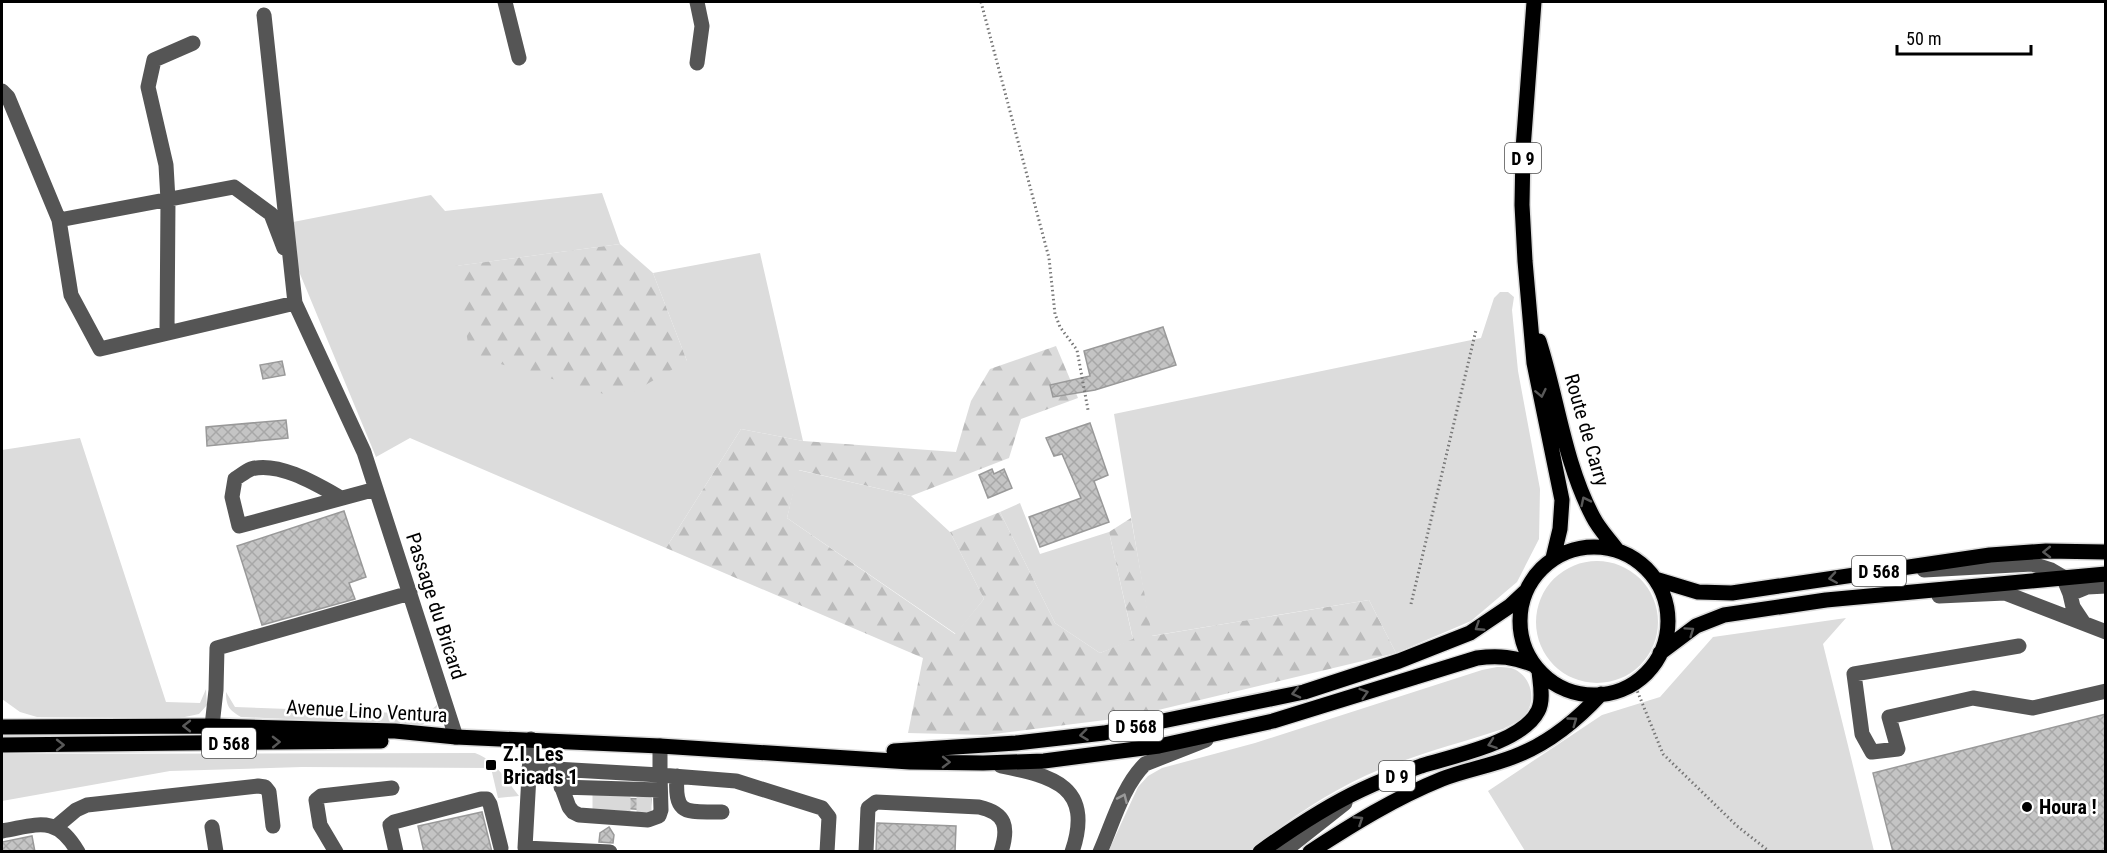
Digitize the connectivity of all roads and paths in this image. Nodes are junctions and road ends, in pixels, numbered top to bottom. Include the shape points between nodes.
1 (505, 2) edge
2 (697, 2) edge
3 (981, 2) edge
4 (1534, 2) edge
5 (264, 15) dead end
6 (193, 43) dead end
7 (519, 58) dead end
8 (697, 63) dead end
9 (2, 91) edge
10 (168, 200) junction
11 (59, 220) junction
12 (292, 271) junction
13 (295, 303) junction
14 (1530, 314) junction
15 (1476, 330) dead end
16 (167, 333) junction
17 (1088, 410) dead end
18 (376, 489) junction
19 (341, 498) junction
20 (1617, 550) junction
21 (2106, 552) edge
22 (1553, 558) junction
23 (1880, 571) junction
24 (2106, 574) edge
25 (2062, 577) junction
26 (1655, 579) junction
27 (2106, 586) edge
28 (1525, 592) junction
29 (410, 593) junction
30 (2070, 594) junction
31 (1826, 600) junction
32 (1411, 604) dead end
33 (2083, 622) junction
34 (2106, 632) edge
35 (2019, 646) dead end
36 (1660, 653) junction
37 (1537, 668) junction
38 (1634, 683) junction
39 (2106, 691) edge
40 (1601, 694) junction
41 (212, 726) junction
42 (2, 727) edge
43 (1234, 730) junction
44 (456, 737) junction
45 (531, 739) junction
46 (2, 745) edge
47 (660, 746) junction
48 (720, 749) junction
49 (983, 763) junction
50 (530, 768) junction
51 (555, 769) junction
52 (677, 776) junction
53 (660, 782) junction
54 (561, 787) junction
55 (392, 788) dead end
56 (1361, 790) junction
57 (612, 803) junction
58 (644, 805) junction
59 (722, 812) dead end
60 (57, 826) junction
61 (273, 826) dead end
62 (212, 827) dead end
63 (2, 831) edge
64 (501, 848) dead end
65 (78, 852) edge
66 (216, 852) edge
67 (336, 852) edge
68 (396, 852) edge
69 (610, 852) edge
70 (827, 852) edge
71 (866, 852) edge
72 (1001, 852) edge
73 (1072, 852) edge
74 (1100, 852) edge
75 (1260, 852) edge
76 (1283, 852) edge
77 (1310, 852) edge
78 (1770, 852) edge

1 - 7 street
2 - 8 street via 702,26
3 - 17 path via 1049,258 1054,314 1077,350
4 - 14 main road, Route de Carry / D 9 via 1522,149
5 - 12 street
6 - 10 street via 154,60 148,87 166,165
9 - 11 street via 8,97
10 - 11 street
10 - 12 street via 234,187 272,214
10 - 16 street
11 - 16 street via 71,295 99,349
12 - 13 street, Passage du Bricard
13 - 16 street
13 - 18 street, Passage du Bricard via 364,452
20 -> 14 main road, Route de Carry / D 9 via 1594,519 1580,490
14 -> 22 main road, Route de Carry / D 9 via 1534,363 1562,500
15 - 32 path
18 - 19 street
18 - 29 street, Passage du Bricard
19 - 19 street via 239,526 232,497 235,479 251,469 272,468 299,476
20 - 22 main road via 1595,546
20 - 26 main road via 1638,561
21 -> 23 main road, D 568 via 1990,555
22 - 28 main road
23 - 25 street via 2032,564
23 -> 26 main road, D 568 via 1732,593 1698,592
24 - 25 main road, D 568
25 - 30 street
25 - 31 main road, D 568
26 - 36 main road via 1668,615
27 - 30 street via 2087,587
28 - 37 main road via 1520,630
28 -> 48 main road, D 568 via 1470,633 1304,692 1228,709 1104,733 969,747 911,751
29 - 41 street via 217,648
29 - 44 street, Passage du Bricard
30 - 33 street
31 - 33 street via 2005,593
36 -> 31 main road, D 568 via 1696,626 1724,615
33 - 34 street
35 - 39 street via 1854,674 1862,734 1872,752 1898,749 1889,717 1973,698 2033,708
36 - 38 main road
37 - 40 main road via 1557,685 1578,693
43 -> 37 main road, D 568 via 1477,657 1516,658
37 -> 56 main road, D 9 via 1539,711 1521,730 1499,742
38 - 40 main road
38 - 78 path via 1663,753 1737,826
77 -> 40 main road, D 9 via 1369,813 1444,778 1539,745 1582,714
41 -> 42 main road, Avenue Lino Ventura / D 568
41 - 44 main road, Avenue Lino Ventura / D 568 via 395,731
43 - 49 main road, D 568 via 1103,755
74 -> 43 street via 1130,783 1145,764
44 - 45 main road, D 568
46 -> 44 main road, Avenue Lino Ventura / D 568
45 - 47 main road, D 568
45 - 50 street
47 - 48 main road, D 568
47 - 53 street
48 -> 49 main road, D 568
49 - 73 street via 1029,771 1062,784 1078,811
50 - 51 street
50 - 69 street via 525,848
51 - 53 street
51 - 54 street
52 - 53 street
52 - 59 street via 679,806 685,810
52 - 70 street via 736,781 822,808 829,817
53 - 58 street
53 - 58 street via 659,816 655,819
54 - 57 street
54 - 57 street via 569,807 579,815
55 - 67 street via 321,796 316,800 320,825
56 - 75 main road, D 9 via 1305,820
56 - 76 street
57 - 58 street
57 - 58 street
60 - 61 street via 87,805 258,786 269,792
60 - 63 street via 44,824
60 - 65 street
62 - 66 street
64 - 68 street via 490,804 481,799 394,822 390,832
71 - 72 street via 868,808 876,802 991,809 1005,827

